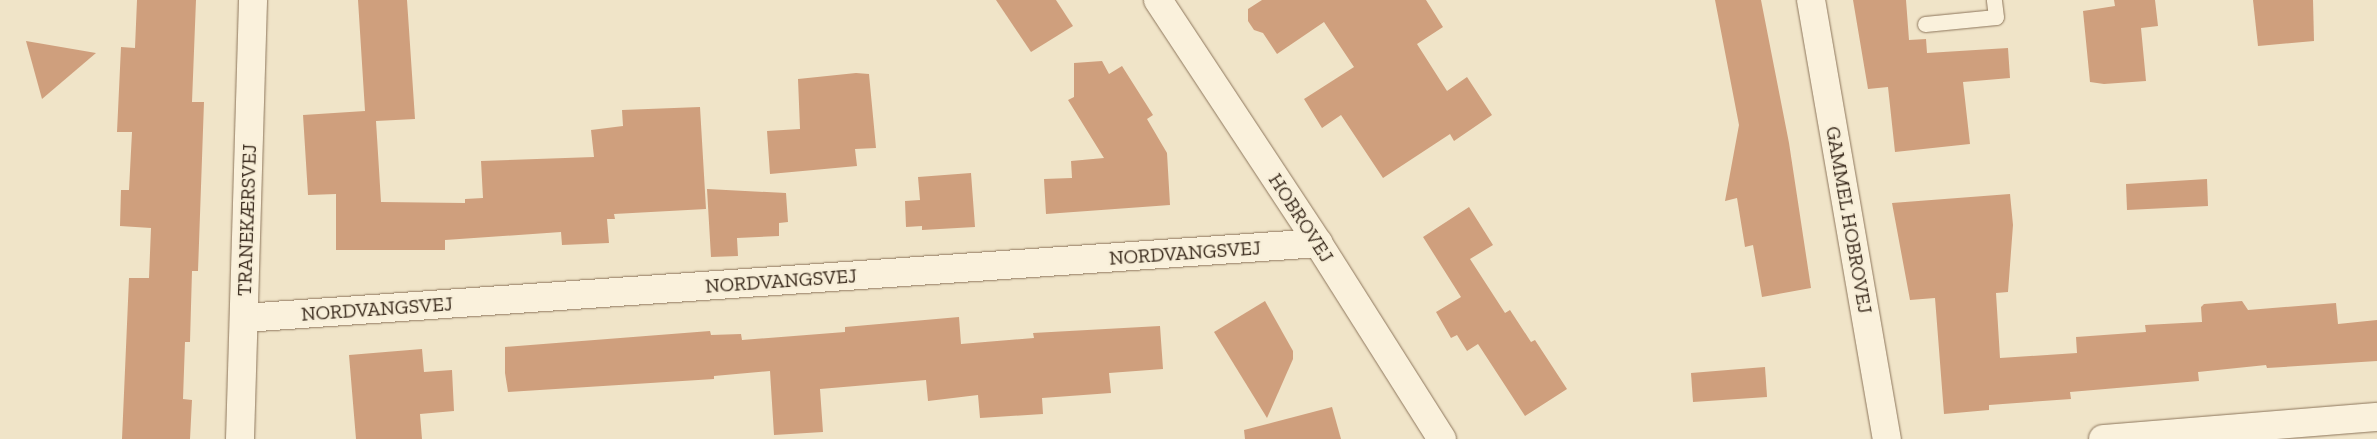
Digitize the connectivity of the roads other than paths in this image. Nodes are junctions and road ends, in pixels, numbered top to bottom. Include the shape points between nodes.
1 (254, 0) edge
2 (1158, 0) edge
3 (1811, 0) edge
4 (1994, 0) edge
5 (1925, 24) dead end
6 (1318, 243) junction
7 (244, 318) junction
8 (2377, 418) edge
9 (240, 439) edge
10 (1442, 439) edge
11 (1887, 439) edge
12 (2102, 439) edge

1 - 7 street, TRANEKÆRSVEJ
2 - 6 street, HOBROVEJ
3 - 11 street, GAMMEL HOBROVEJ
4 - 5 lane via 1996,17
6 - 7 street, NORDVANGSVEJ
6 - 10 street, HOBROVEJ
7 - 9 street, TRANEKÆRSVEJ
8 - 12 street

